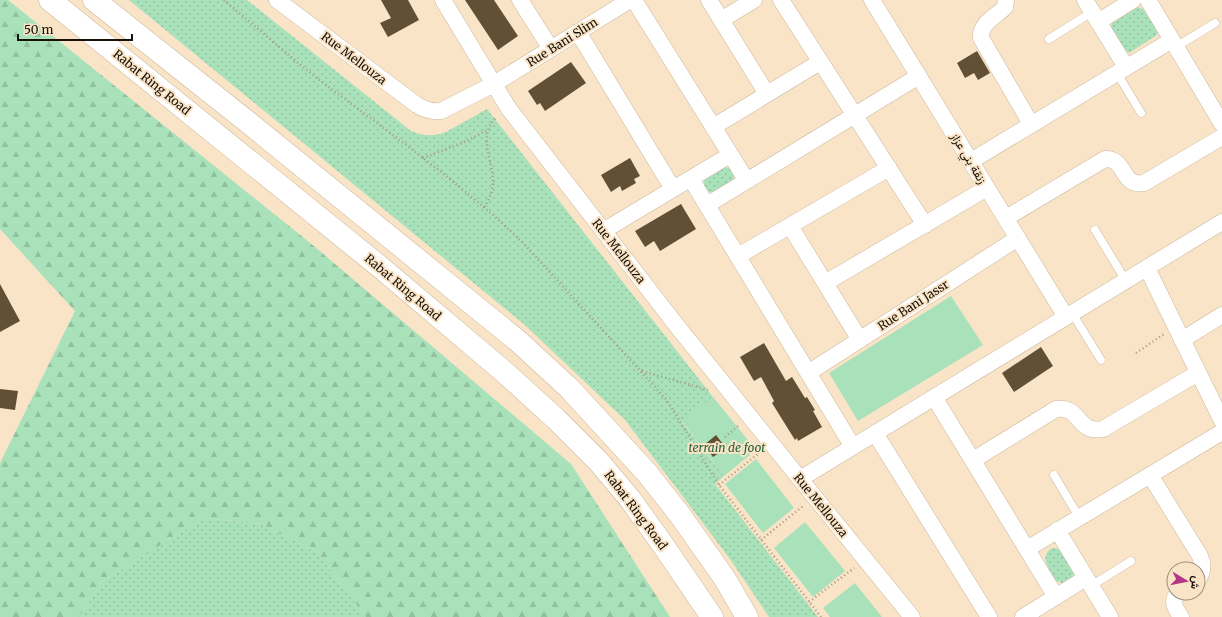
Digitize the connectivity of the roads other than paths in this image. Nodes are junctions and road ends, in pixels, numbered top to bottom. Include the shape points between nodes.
1 (50, 0) edge
2 (94, 0) edge
3 (108, 0) edge
4 (277, 0) edge
5 (443, 0) edge
6 (520, 0) edge
7 (630, 0) edge
8 (634, 0) edge
9 (709, 0) edge
10 (754, 0) edge
11 (781, 0) edge
12 (872, 0) edge
13 (1006, 0) edge
14 (1133, 0) edge
15 (1148, 0) edge
16 (1092, 11) edge
17 (722, 20) junction
18 (1215, 23) dead end
19 (578, 32) junction
20 (136, 33) junction
21 (1049, 38) dead end
22 (1174, 43) junction
23 (551, 49) junction
24 (820, 62) junction
25 (1121, 70) junction
26 (919, 76) junction
27 (494, 84) junction
28 (767, 94) junction
29 (1141, 113) dead end
30 (855, 115) junction
31 (1031, 124) junction
32 (1222, 124) edge
33 (713, 127) junction
34 (1222, 137) edge
35 (730, 155) junction
36 (971, 161) junction
37 (889, 168) junction
38 (691, 179) junction
39 (747, 181) junction
40 (988, 188) junction
41 (674, 189) junction
42 (707, 205) junction
43 (1006, 218) junction
44 (1222, 222) edge
45 (925, 225) junction
46 (790, 226) junction
47 (1095, 230) dead end
48 (603, 231) junction
49 (1018, 238) junction
50 (738, 256) junction
51 (1147, 268) junction
52 (1126, 281) junction
53 (825, 284) junction
54 (1069, 315) junction
55 (1222, 315) edge
56 (1179, 333) junction
57 (860, 340) junction
58 (1101, 360) dead end
59 (808, 373) junction
60 (1198, 373) junction
61 (934, 397) junction
62 (1222, 421) edge
63 (1222, 432) edge
64 (875, 433) junction
65 (853, 447) junction
66 (973, 460) junction
67 (1054, 475) dead end
68 (1150, 475) junction
69 (800, 479) junction
70 (1079, 517) junction
71 (1057, 530) junction
72 (1027, 549) junction
73 (1131, 561) dead end
74 (1202, 561) edge
75 (1088, 582) junction
76 (1056, 597) junction
77 (1174, 601) edge
78 (712, 617) edge
79 (747, 617) edge
80 (912, 617) edge
81 (989, 617) edge
82 (1023, 617) edge
83 (1110, 617) edge
84 (1181, 617) edge

1 - 78 highway, Rabat Ring Road via 373,261 556,419 599,462 630,499
2 - 20 highway
3 - 20 highway
4 - 27 street, Rue Mellouza via 422,108 441,111
5 - 27 street
6 - 23 street
7 - 19 street, Rue Bani Slim
8 - 33 street
9 - 17 street
10 - 17 street
11 - 24 street
12 - 26 street, زنقة بني عزاز
13 - 31 street via 1005,6 984,24 981,38
14 - 16 street
15 - 22 street
16 - 21 lane
16 - 25 street
17 - 28 street
18 - 22 lane
19 - 23 street, Rue Bani Slim
19 - 41 street
20 - 79 highway via 518,341 569,388 647,473 675,509 725,579
22 - 25 street
22 - 32 street
23 - 27 street, Rue Bani Slim
24 - 28 street
24 - 30 street
25 - 29 lane
25 - 31 street
26 - 30 street
26 - 36 street, زنقة بني عزاز
27 - 48 street, Rue Mellouza via 509,109
28 - 33 street
30 - 37 street
30 - 39 street
31 - 36 street
33 - 35 street
34 - 43 street via 1139,184 1131,182 1118,163 1105,159
35 - 38 street
35 - 39 street
36 - 40 street, زنقة بني عزاز
37 - 45 street
37 - 46 street
38 - 41 street
38 - 42 street
39 - 42 street
40 - 43 street, زنقة بني عزاز
40 - 45 street
41 - 48 street
42 - 50 street
43 - 49 street, زنقة بني عزاز
44 - 51 street
45 - 53 street
46 - 50 street
46 - 53 street
47 - 52 lane
48 - 69 street, Rue Mellouza
49 - 54 street, زنقة بني عزاز
49 - 57 street, Rue Bani Jassr
50 - 59 street
51 - 52 street
51 - 56 street
52 - 54 street
53 - 57 street
54 - 58 lane
54 - 61 street
55 - 56 street
56 - 60 street
57 - 59 street, Rue Bani Jassr
59 - 65 street
60 - 62 street
60 - 66 street via 1103,429 1087,429 1069,410 1056,409
61 - 64 street
61 - 66 street
63 - 68 street
64 - 65 street
64 - 81 street
65 - 69 street
66 - 72 street
67 - 70 lane
68 - 70 street
68 - 74 street
69 - 80 street, Rue Mellouza
70 - 71 street
71 - 72 street
71 - 75 street
72 - 76 street
73 - 75 lane
75 - 76 street
75 - 83 street
76 - 82 street
77 - 84 street

